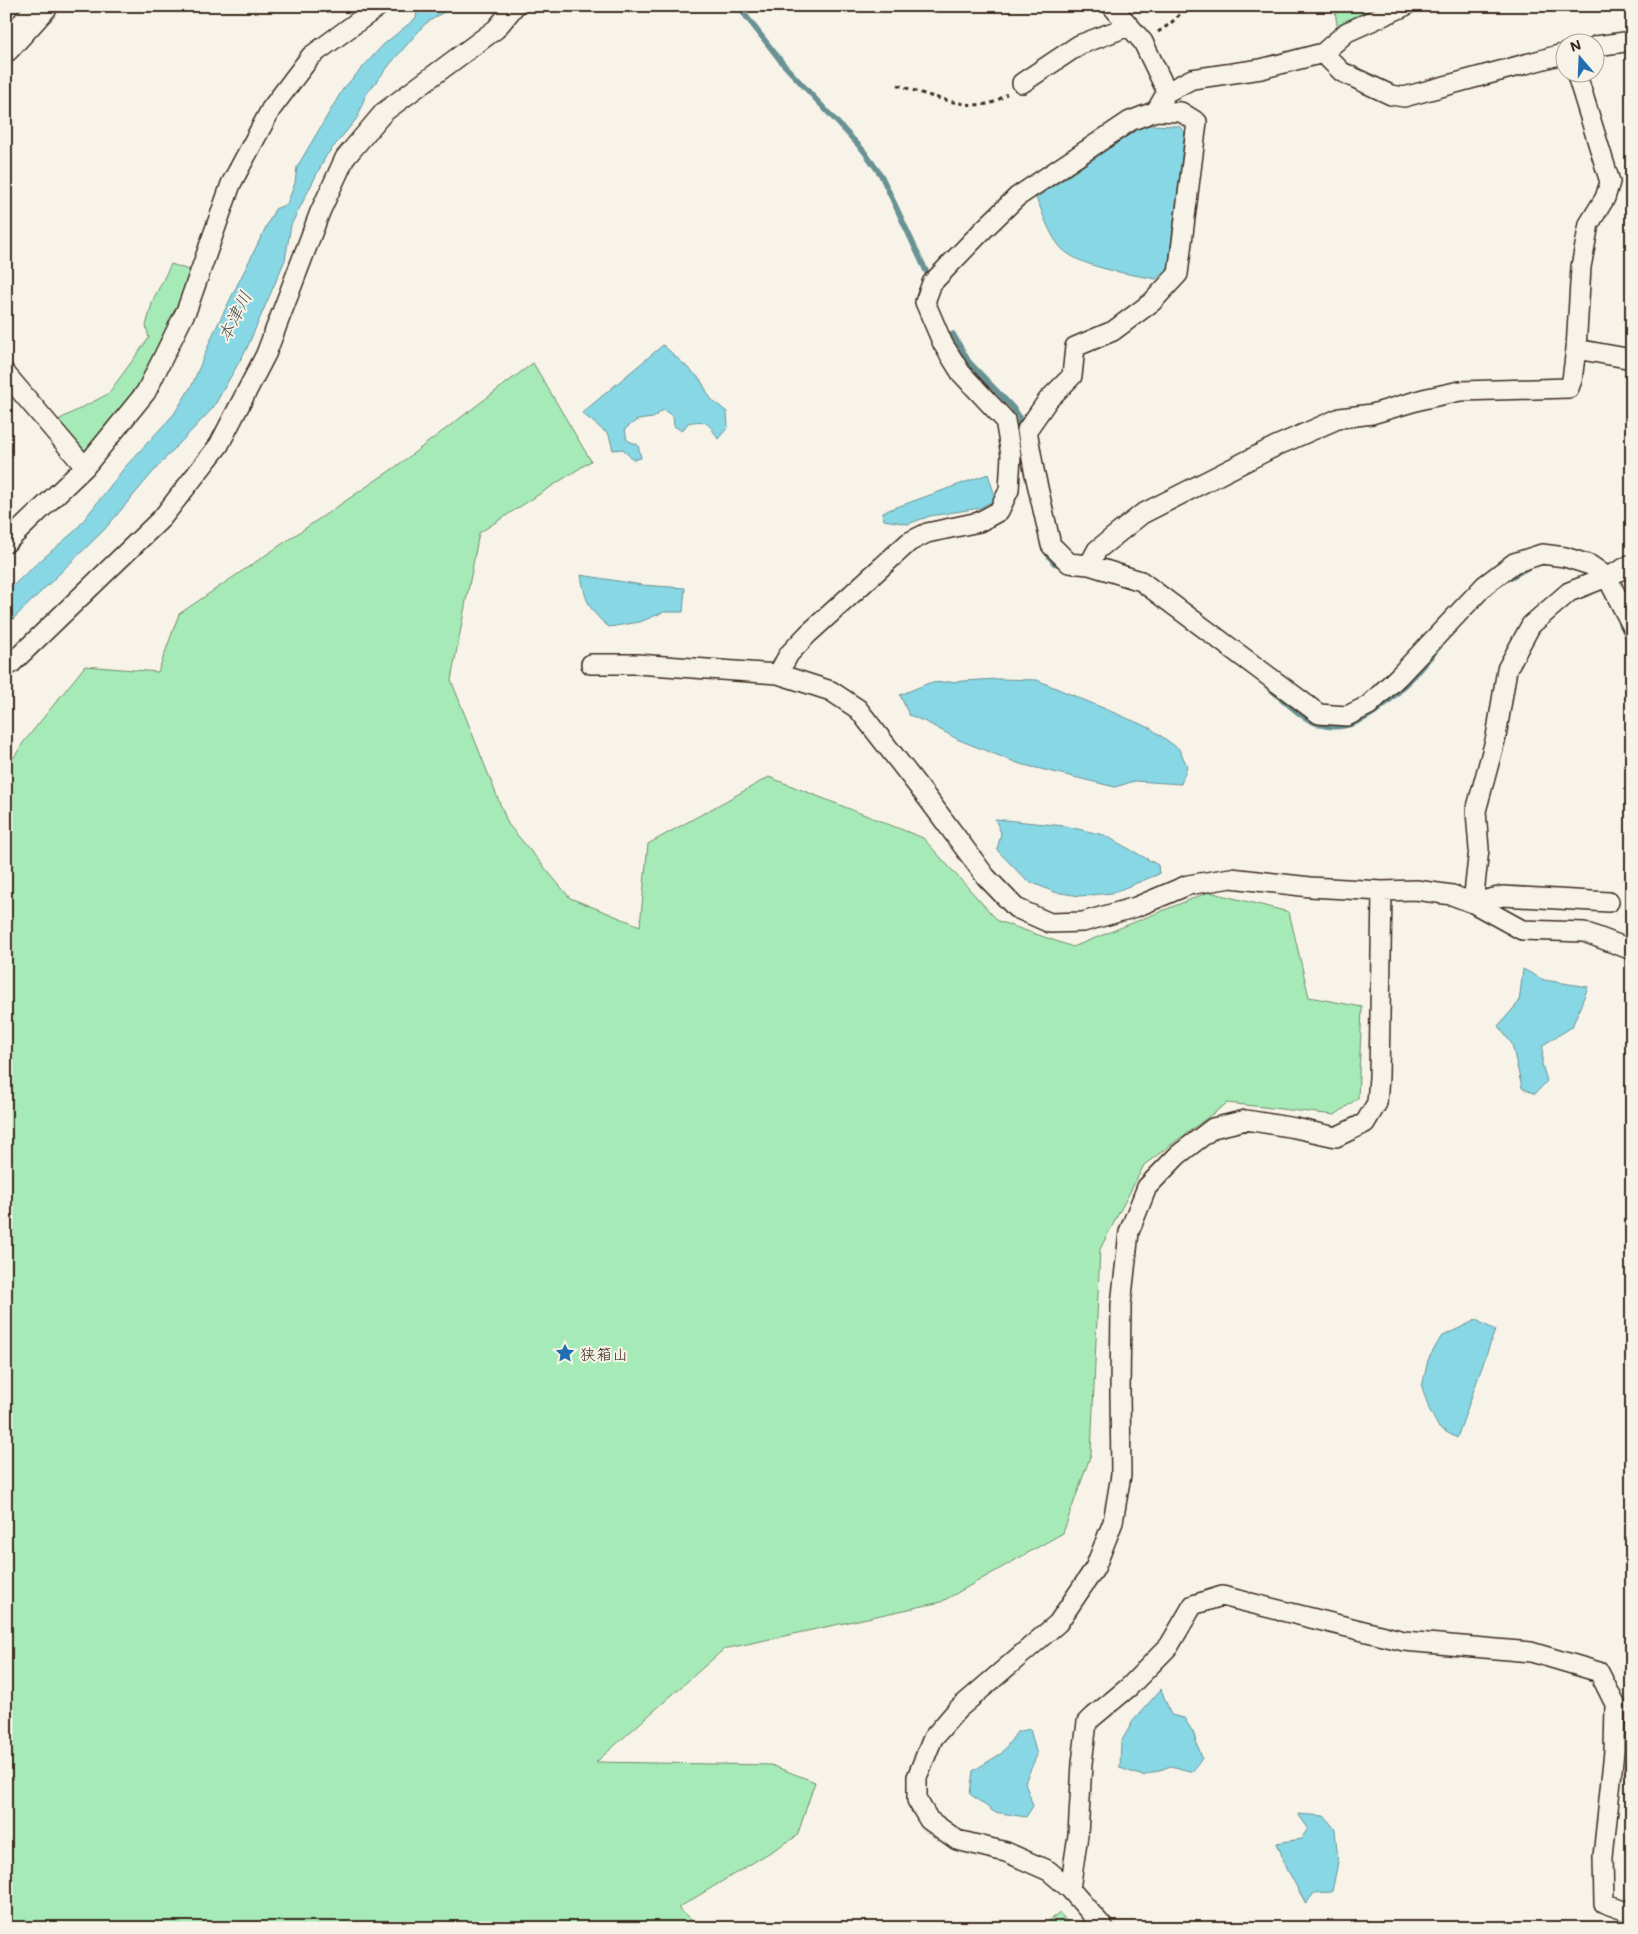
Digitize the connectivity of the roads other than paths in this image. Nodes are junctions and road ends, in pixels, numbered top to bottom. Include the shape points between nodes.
1 (43, 6) edge
2 (379, 6) edge
3 (515, 6) edge
4 (1112, 6) edge
5 (1404, 6) edge
6 (1129, 26) junction
7 (1632, 41) edge
8 (1606, 45) edge
9 (6, 47) edge
10 (1323, 53) junction
11 (1556, 56) edge
12 (1579, 82) edge
13 (1022, 84) road end
14 (1167, 92) junction
15 (1156, 111) junction
16 (1576, 350) junction
17 (1632, 359) edge
18 (6, 374) edge
19 (85, 467) junction
20 (6, 543) edge
21 (1089, 564) junction
22 (1632, 564) edge
23 (1607, 577) junction
24 (1632, 626) edge
25 (591, 664) dead end
26 (6, 667) edge
27 (778, 674) junction
28 (1382, 890) junction
29 (1609, 902) dead end
30 (1473, 903) junction
31 (1632, 950) edge
32 (1070, 1889) junction
33 (1632, 1912) edge
34 (1104, 1928) edge

1 - 9 highway
2 - 19 street via 311,56 271,109 231,184 187,309 146,392
3 - 26 street via 496,29 384,112 345,158 320,212 266,354 219,445 162,518
4 - 6 street
5 - 10 street via 1347,32
6 - 13 street via 1079,46
6 - 14 street via 1143,42
7 - 8 street
10 - 11 street via 1342,72 1404,97
10 - 14 street via 1261,69 1192,79
12 - 16 street via 1610,182 1605,198 1588,224 1581,267
14 - 15 street
15 - 21 street via 1181,112 1196,122 1178,274 1152,302 1113,331 1075,347 1072,376 1048,400 1027,430 1051,545 1069,562
15 - 27 street via 1130,121 1017,197 932,284 926,302 943,344 961,373 1005,420 1011,455 1010,490 998,511 979,522 927,533 909,542 808,634 789,654
16 - 17 street
16 - 21 street via 1569,388 1460,391 1372,414 1340,418 1312,428 1142,514 1097,550
18 - 19 street
19 - 20 street
21 - 23 street via 1141,581 1319,714 1347,716 1369,705 1485,585 1514,563 1542,554 1565,557 1590,565
22 - 23 street
23 - 24 street
23 - 30 street via 1569,592 1531,625 1507,669 1496,736 1476,811 1479,848
25 - 27 street
27 - 28 street via 831,690 858,709 986,877 1016,908 1050,923 1083,922 1136,907 1188,885 1231,878 1310,887
28 - 30 street via 1416,890
28 - 32 street via 1377,1103 1365,1123 1336,1137 1246,1120 1213,1128 1178,1155 1147,1187 1129,1232 1121,1305 1121,1474 1113,1522 1095,1568 1058,1622 958,1710 933,1738 916,1777 917,1800 929,1820 957,1840 1006,1852 1048,1871
29 - 30 street via 1503,896
30 - 31 street via 1522,930 1584,932
32 - 33 street via 1087,1722 1129,1687 1169,1646 1193,1605 1222,1596 1404,1641 1531,1652 1599,1672 1616,1704 1603,1857 1604,1903
32 - 34 street

